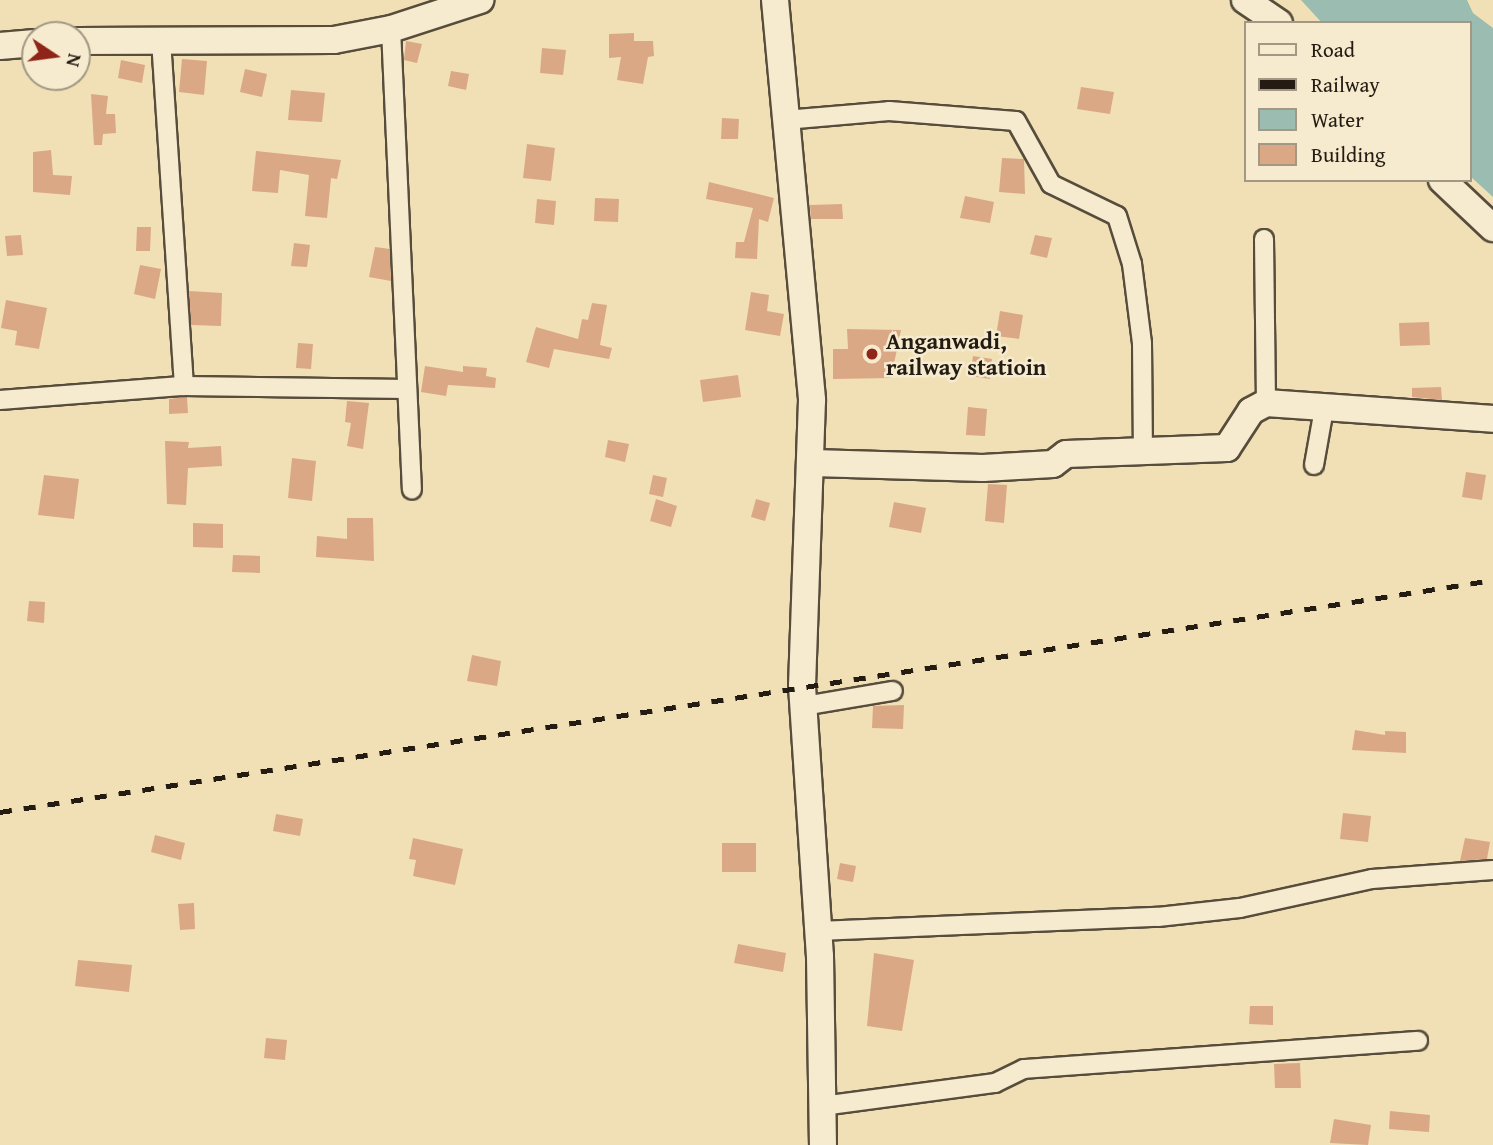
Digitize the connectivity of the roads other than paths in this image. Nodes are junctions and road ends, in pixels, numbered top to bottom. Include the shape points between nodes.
1 (480, 0) edge
2 (775, 0) edge
3 (1244, 0) edge
4 (1276, 21) edge
5 (391, 29) junction
6 (160, 40) junction
7 (91, 41) edge
8 (21, 44) edge
9 (0, 46) edge
10 (785, 120) junction
11 (1444, 182) edge
12 (1493, 228) edge
13 (1264, 239) dead end
14 (184, 386) junction
15 (407, 389) junction
16 (0, 400) edge
17 (1266, 403) junction
18 (1324, 409) junction
19 (1493, 419) edge
20 (1143, 453) junction
21 (813, 463) junction
22 (1314, 465) dead end
23 (412, 490) dead end
24 (893, 691) dead end
25 (804, 706) junction
26 (1493, 870) edge
27 (818, 931) junction
28 (1418, 1041) dead end
29 (822, 1107) junction
30 (823, 1145) edge

1 - 5 main road
2 - 10 main road
3 - 4 main road
5 - 6 main road via 334,40
5 - 15 street
6 - 7 main road
6 - 14 street
8 - 9 main road
10 - 20 street via 889,111 1016,121 1051,184 1117,216 1132,264 1142,343
10 - 21 main road via 803,267
11 - 12 main road
13 - 17 street
14 - 15 street
14 - 16 street
15 - 23 street
17 - 18 main road
17 - 20 main road via 1251,411 1227,448
18 - 19 main road
18 - 22 street
20 - 21 main road via 1066,454 1053,464 983,468
21 - 25 main road
24 - 25 street
25 - 27 main road
26 - 27 street via 1372,879 1241,908 1157,917
27 - 29 main road
28 - 29 street via 1024,1069 995,1083
29 - 30 main road

